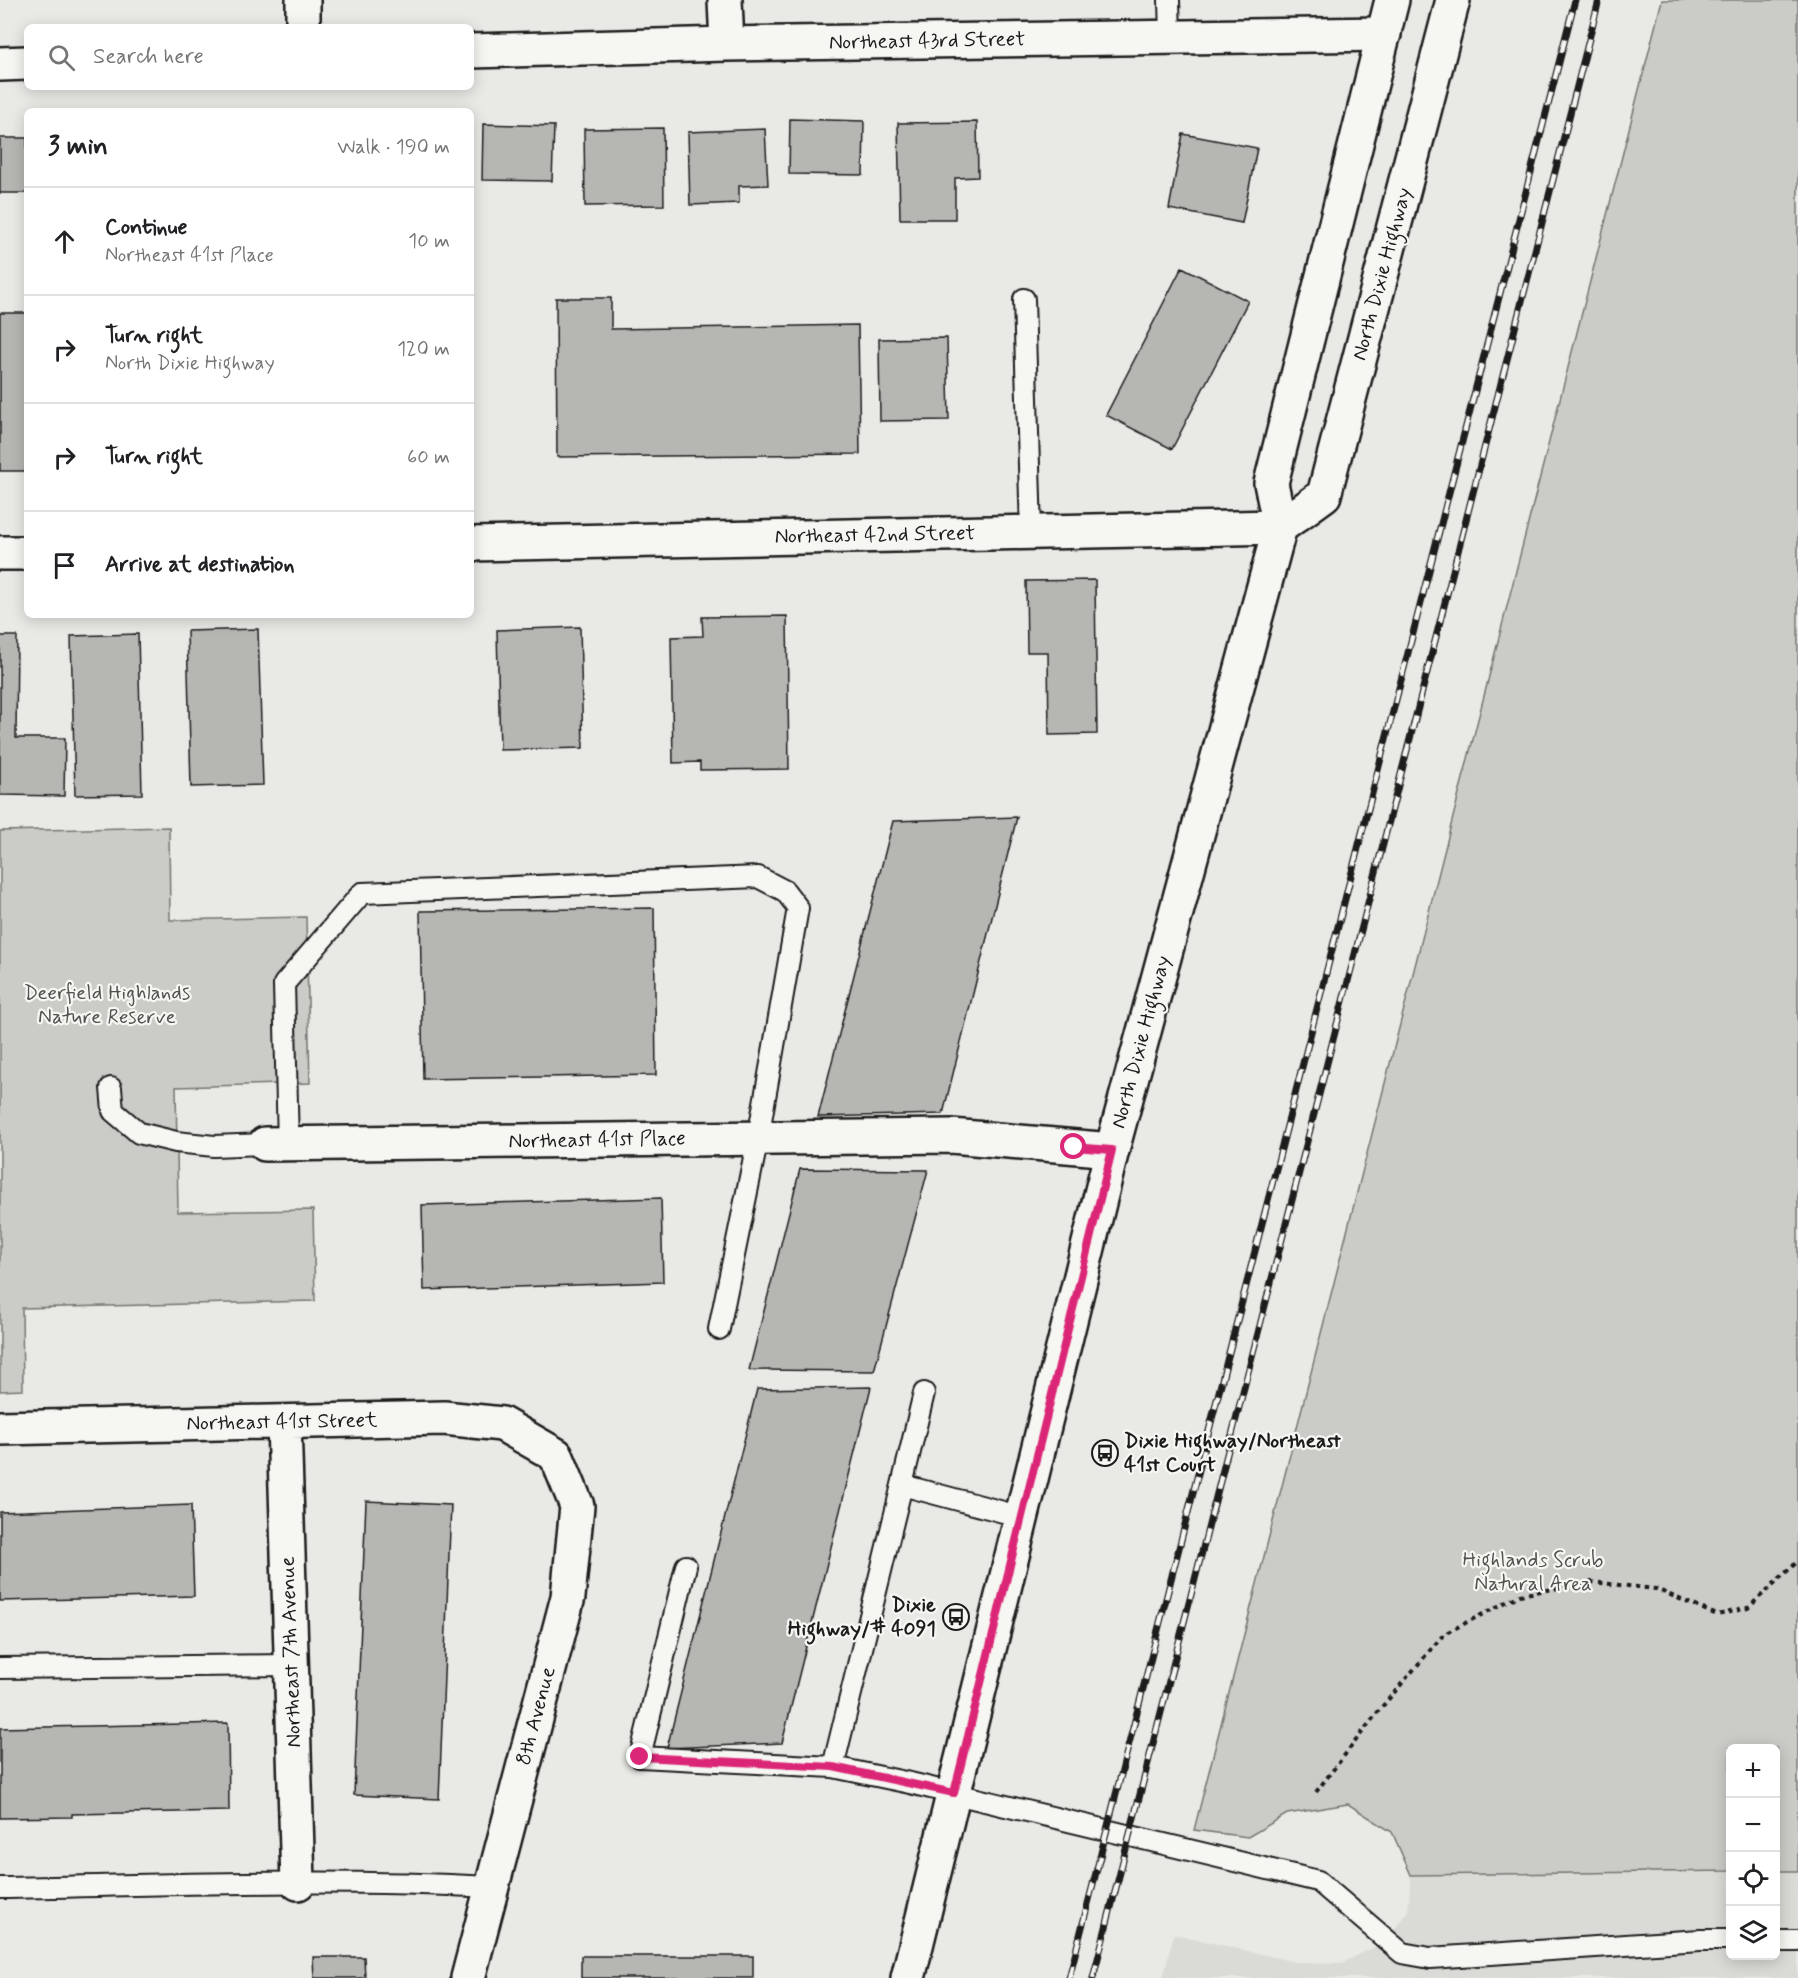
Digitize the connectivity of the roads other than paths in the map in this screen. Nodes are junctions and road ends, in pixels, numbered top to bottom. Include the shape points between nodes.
1 (303, 0) edge
2 (725, 0) edge
3 (1169, 0) edge
4 (1392, 0) edge
5 (1453, 0) edge
6 (303, 24) edge
7 (1384, 34) junction
8 (1170, 37) junction
9 (727, 44) junction
10 (474, 51) edge
11 (24, 63) edge
12 (0, 64) edge
13 (1024, 299) dead end
14 (1280, 527) junction
15 (1031, 532) junction
16 (474, 544) edge
17 (0, 553) edge
18 (24, 553) edge
19 (111, 1088) dead end
20 (758, 1138) junction
21 (277, 1144) junction
22 (1112, 1150) junction
23 (719, 1329) dead end
24 (924, 1394) dead end
25 (284, 1422) junction
26 (0, 1428) edge
27 (556, 1455) joint
28 (902, 1485) junction
29 (1022, 1517) junction
30 (686, 1566) dead end
31 (291, 1665) junction
32 (0, 1668) edge
33 (833, 1767) junction
34 (954, 1793) junction
35 (298, 1883) junction
36 (491, 1887) junction
37 (0, 1888) edge
38 (1726, 1940) edge
39 (1780, 1941) edge
40 (1798, 1941) edge
41 (468, 1978) edge
42 (908, 1978) edge

1 - 6 street
2 - 9 street
3 - 8 lane
4 - 7 street, North Dixie Highway
5 - 14 street, North Dixie Highway via 1324,495
7 - 8 street, Northeast 43rd Street
7 - 14 street, North Dixie Highway via 1270,483
8 - 9 street, Northeast 43rd Street
9 - 10 street, Northeast 43rd Street
11 - 12 street
13 - 15 lane
14 - 15 street, Northeast 42nd Street
14 - 22 street, North Dixie Highway
15 - 16 street, Northeast 42nd Street
17 - 18 street
19 - 21 lane, Northeast 41st Place via 113,1111 140,1133 214,1146
20 - 21 street, Northeast 41st Place
20 - 21 lane via 798,908 784,891 758,877 362,893 284,984
20 - 22 street, Northeast 41st Place via 951,1136
20 - 23 lane
22 - 29 street, North Dixie Highway
24 - 28 lane
25 - 26 street, Northeast 41st Street
25 - 27 street, Northeast 41st Street via 444,1418 502,1424
25 - 31 street, Northeast 7th Avenue
27 - 36 street, 8th Avenue via 577,1506 568,1597
28 - 29 lane
28 - 33 lane
29 - 34 street, North Dixie Highway
30 - 33 lane via 640,1757
31 - 32 lane
31 - 35 street, Northeast 7th Avenue
33 - 34 lane
34 - 38 lane via 1318,1881 1402,1953 1413,1956
34 - 42 street, North Dixie Highway
35 - 36 lane
35 - 37 lane
36 - 41 street, 8th Avenue
39 - 40 lane

